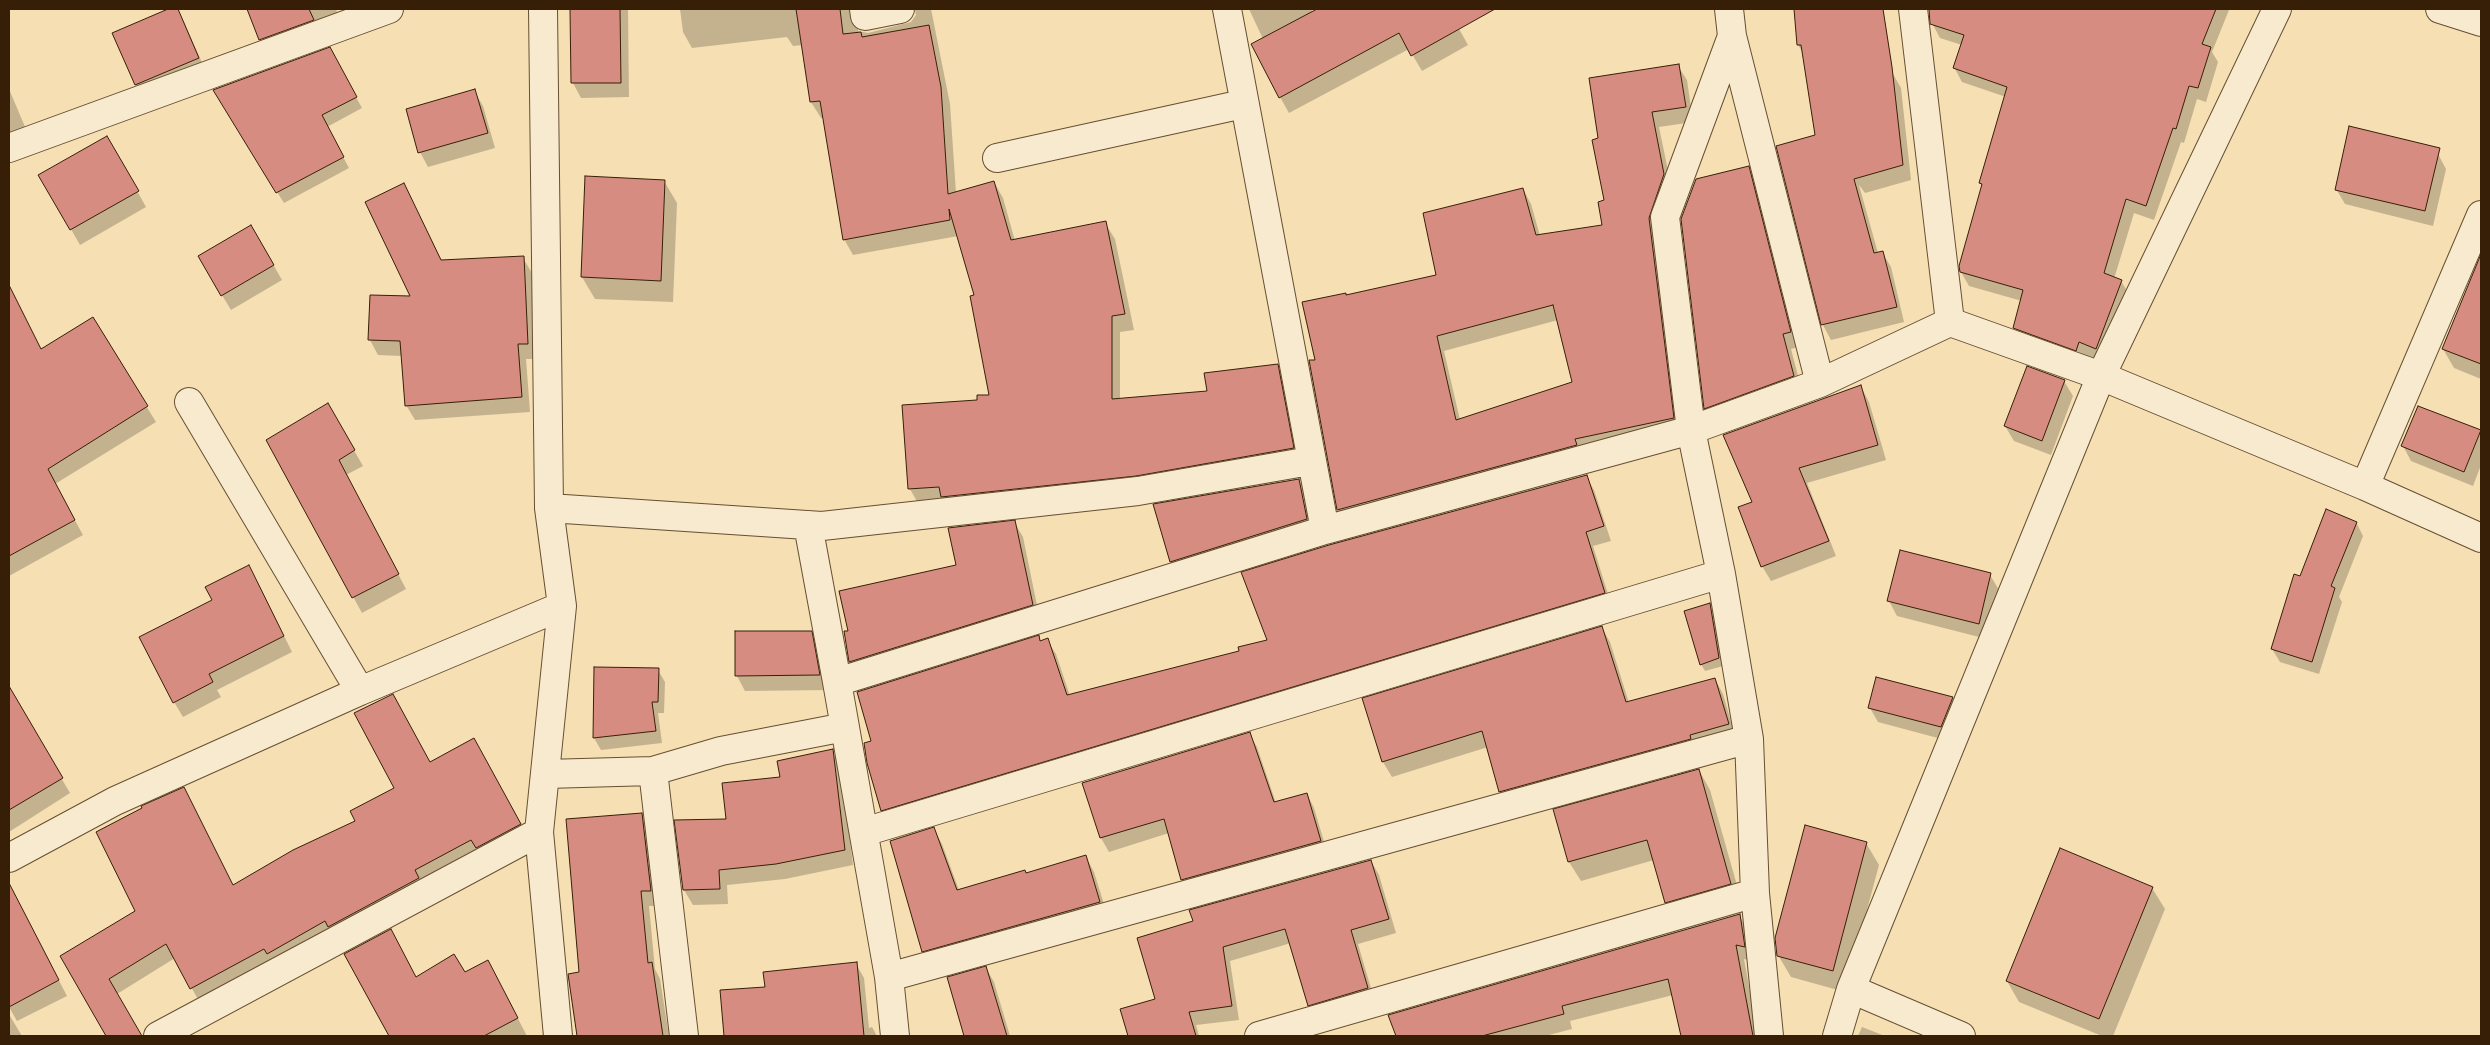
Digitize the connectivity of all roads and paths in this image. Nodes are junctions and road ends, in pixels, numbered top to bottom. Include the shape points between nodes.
1 (389, 9) edge
2 (542, 9) edge
3 (864, 9) edge
4 (900, 9) edge
5 (1227, 9) edge
6 (1729, 9) edge
7 (1913, 9) edge
8 (2277, 9) edge
9 (2440, 9) edge
10 (2481, 22) edge
11 (1732, 36) junction
12 (1243, 104) junction
13 (9, 148) edge
14 (997, 158) dead end
15 (2481, 215) edge
16 (1950, 322) junction
17 (2101, 376) junction
18 (1820, 383) junction
19 (188, 402) dead end
20 (1691, 430) junction
21 (1310, 461) junction
22 (2365, 486) junction
23 (549, 508) junction
24 (808, 525) junction
25 (1325, 530) junction
26 (2481, 538) edge
27 (1721, 574) junction
28 (562, 606) junction
29 (838, 682) junction
30 (360, 691) junction
31 (845, 727) junction
32 (1750, 739) junction
33 (653, 771) junction
34 (546, 774) junction
35 (540, 832) junction
36 (864, 832) junction
37 (9, 858) edge
38 (1755, 893) junction
39 (889, 977) junction
40 (1851, 989) junction
41 (158, 1036) edge
42 (558, 1036) edge
43 (684, 1036) edge
44 (896, 1036) edge
45 (1259, 1036) edge
46 (1770, 1036) edge
47 (1837, 1036) edge
48 (1961, 1036) edge

1 - 13 street
2 - 23 street
3 - 4 street via 865,16
5 - 12 street
6 - 11 street
7 - 16 street
8 - 17 street
9 - 10 street
11 - 18 street
11 - 20 street via 1665,217
12 - 14 street
12 - 21 street
15 - 22 street
16 - 17 street
16 - 18 street
17 - 22 street
17 - 40 street
18 - 20 street
19 - 30 street
20 - 25 street
20 - 27 street
21 - 24 street via 1138,491
21 - 25 street
22 - 26 street
23 - 24 street
23 - 28 street
24 - 29 street
25 - 29 street
27 - 32 street
27 - 36 street
28 - 30 street
28 - 34 street
29 - 31 street
30 - 37 street via 114,801
31 - 33 street via 721,751
31 - 36 street
32 - 38 street
32 - 39 street
33 - 34 street
33 - 43 street
34 - 35 street
35 - 41 street
35 - 42 street
36 - 39 street
38 - 45 street
38 - 46 street
39 - 44 street
40 - 47 street
40 - 48 street

